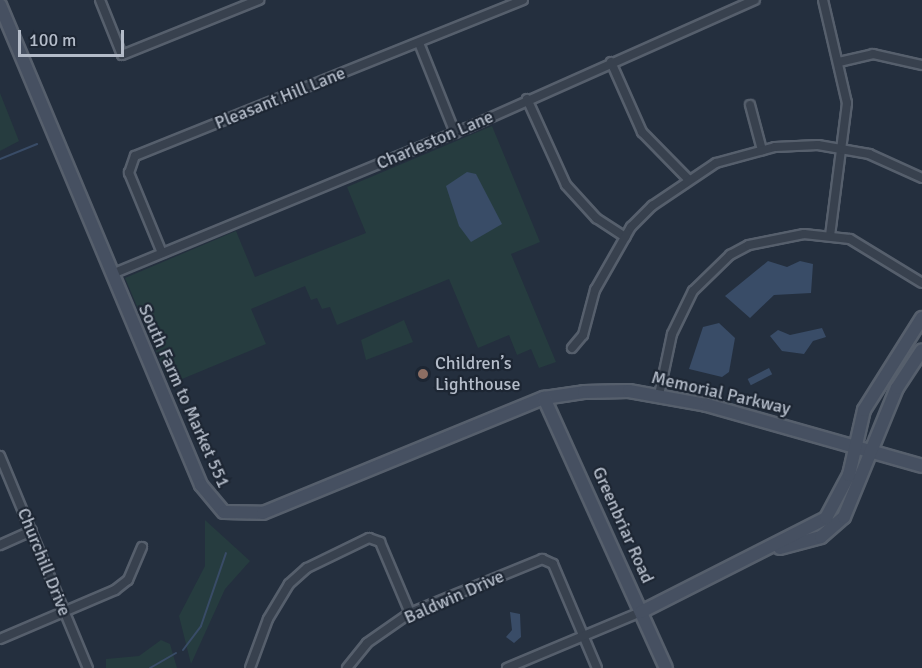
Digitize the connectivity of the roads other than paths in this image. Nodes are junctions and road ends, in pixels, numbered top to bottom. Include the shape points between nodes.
1 (99, 0) edge
2 (259, 0) edge
3 (523, 0) edge
4 (755, 0) edge
5 (823, 0) edge
6 (0, 5) edge
7 (419, 43) junction
8 (611, 62) junction
9 (839, 62) junction
10 (922, 65) edge
11 (527, 99) junction
12 (750, 105) dead end
13 (455, 133) junction
14 (843, 149) junction
15 (762, 150) junction
16 (922, 177) edge
17 (688, 179) junction
18 (830, 236) junction
19 (625, 237) junction
20 (162, 253) junction
21 (112, 274) junction
22 (922, 283) edge
23 (922, 318) edge
24 (572, 348) dead end
25 (922, 350) edge
26 (659, 395) junction
27 (544, 398) junction
28 (853, 445) junction
29 (872, 451) junction
30 (0, 456) edge
31 (922, 466) edge
32 (32, 531) junction
33 (0, 545) edge
34 (142, 547) dead end
35 (764, 550) junction
36 (64, 612) junction
37 (641, 612) junction
38 (410, 613) junction
39 (583, 635) junction
40 (0, 639) edge
41 (88, 668) edge
42 (250, 668) edge
43 (347, 668) edge
44 (507, 668) edge
45 (597, 668) edge
46 (666, 668) edge

1 - 2 street via 122,55
3 - 7 street, Pleasant Hill Lane
4 - 8 street, Charleston Lane
5 - 9 street
6 - 21 main road, South Farm to Market 551
7 - 13 street
7 - 20 street, Pleasant Hill Lane via 135,156 129,173
8 - 11 street, Charleston Lane
8 - 17 street via 650,145
9 - 10 street via 873,54
9 - 14 street via 847,103
11 - 13 street, Charleston Lane
11 - 19 street via 566,185 596,218
12 - 15 street
13 - 20 street, Charleston Lane
14 - 15 street via 792,145
14 - 16 street via 869,154
14 - 18 street
15 - 17 street
17 - 19 street via 652,206
18 - 22 street via 879,253
18 - 26 street via 804,234 749,245 714,268 682,309
19 - 24 street via 594,290 583,335
20 - 21 street, Charleston Lane
21 - 27 main road, South Farm to Market 551 via 201,485 210,501 233,516 288,504
23 - 28 main road via 875,388
25 - 29 main road via 897,388
26 - 27 main road, Memorial Parkway via 584,392
26 - 28 main road, Memorial Parkway
27 - 37 main road, Greenbriar Road
28 - 29 main road, Memorial Parkway
28 - 35 main road via 834,507 812,529
29 - 31 main road
29 - 35 main road via 851,505 833,528 809,543
30 - 32 street, Churchill Drive
32 - 33 street
32 - 36 street, Churchill Drive
34 - 36 street via 122,586
35 - 37 main road
36 - 40 street
36 - 41 street, Churchill Drive
37 - 39 street
37 - 46 main road, Greenbriar Road
38 - 39 street, Baldwin Drive via 542,560 553,564
38 - 42 street via 380,542 369,538 307,568 289,584 268,619
38 - 43 street, Baldwin Drive via 367,643
39 - 44 street
39 - 45 street

